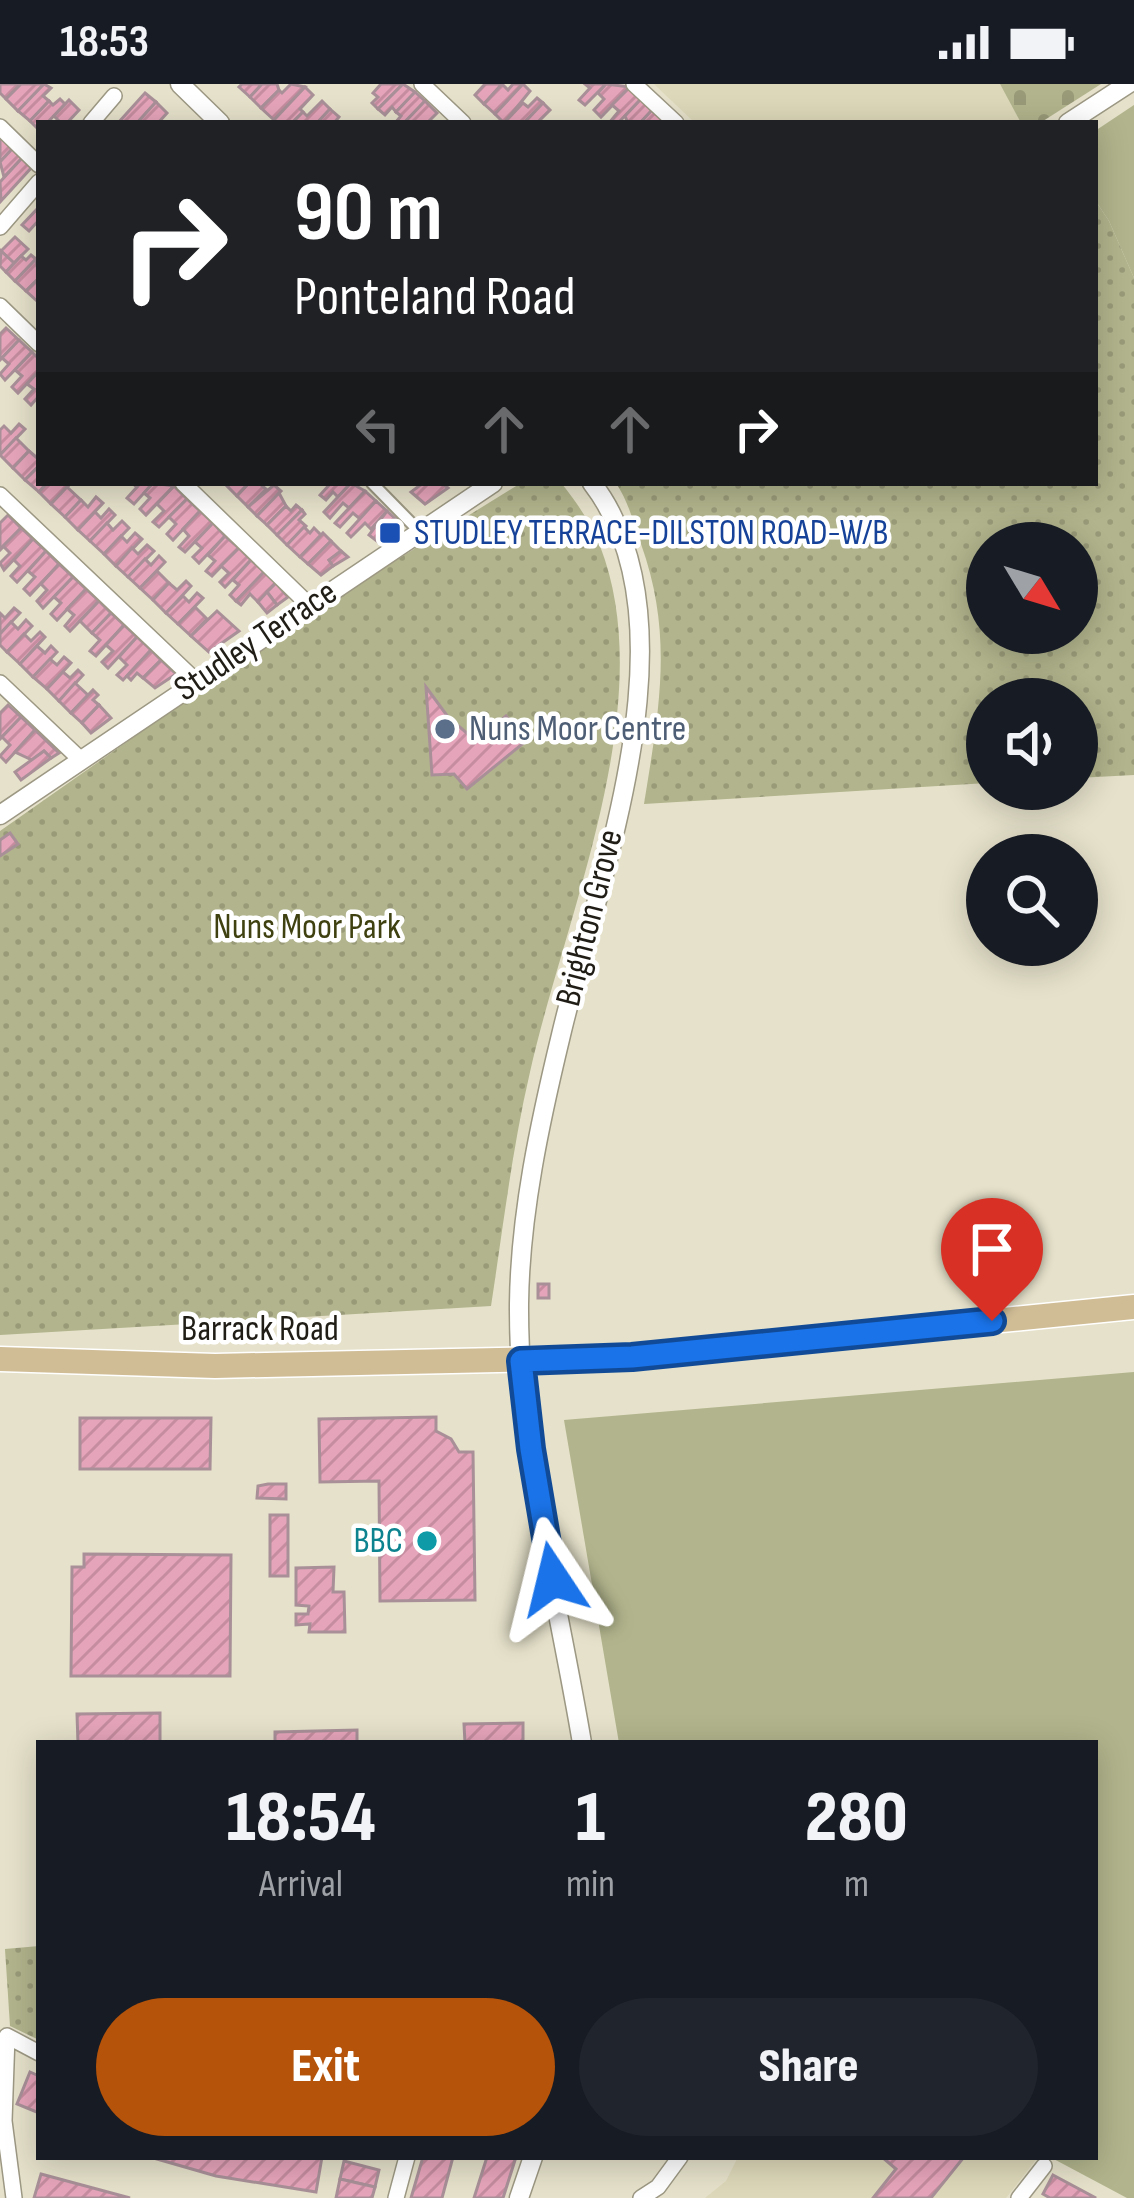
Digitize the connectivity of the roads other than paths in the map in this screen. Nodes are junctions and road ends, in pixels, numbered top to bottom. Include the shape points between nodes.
1 (180, 84) edge
2 (422, 84) edge
3 (634, 84) edge
4 (1128, 84) edge
5 (119, 90) edge
6 (94, 120) edge
7 (217, 120) edge
8 (460, 120) edge
9 (673, 120) edge
10 (1073, 120) edge
11 (0, 127) edge
12 (36, 161) edge
13 (36, 185) edge
14 (0, 227) edge
15 (0, 306) edge
16 (36, 341) edge
17 (186, 486) edge
18 (375, 486) edge
19 (488, 486) edge
20 (594, 486) edge
21 (0, 496) edge
22 (419, 531) junction
23 (309, 605) junction
24 (197, 682) junction
25 (0, 683) edge
26 (81, 760) junction
27 (0, 815) edge
28 (1134, 1307) edge
29 (0, 1359) edge
30 (521, 1361) junction
31 (580, 1740) edge
32 (36, 2052) edge
33 (406, 2160) edge
34 (532, 2160) edge
35 (678, 2160) edge
36 (1044, 2166) dead end
37 (14, 2198) edge
38 (396, 2198) edge
39 (519, 2198) edge
40 (641, 2198) edge
41 (1019, 2198) edge

1 - 7 street
2 - 8 street
3 - 9 street
4 - 10 street
5 - 6 street
11 - 12 street
13 - 14 street
15 - 16 street
17 - 23 street
18 - 22 street
19 - 22 street, Studley Terrace
20 - 30 street, Brighton Grove via 627,559 640,692 631,760 537,1149 523,1246
21 - 24 street
22 - 23 street, Studley Terrace
23 - 24 street, Studley Terrace
24 - 26 street, Studley Terrace
25 - 26 street
26 - 27 street, Studley Terrace
28 - 30 main road, Barrack Road
29 - 30 main road, Barrack Road via 215,1366
30 - 31 street, Brighton Grove
32 - 37 street via 7,2036 4,2121
33 - 38 street
34 - 39 street
35 - 40 street
36 - 41 street

